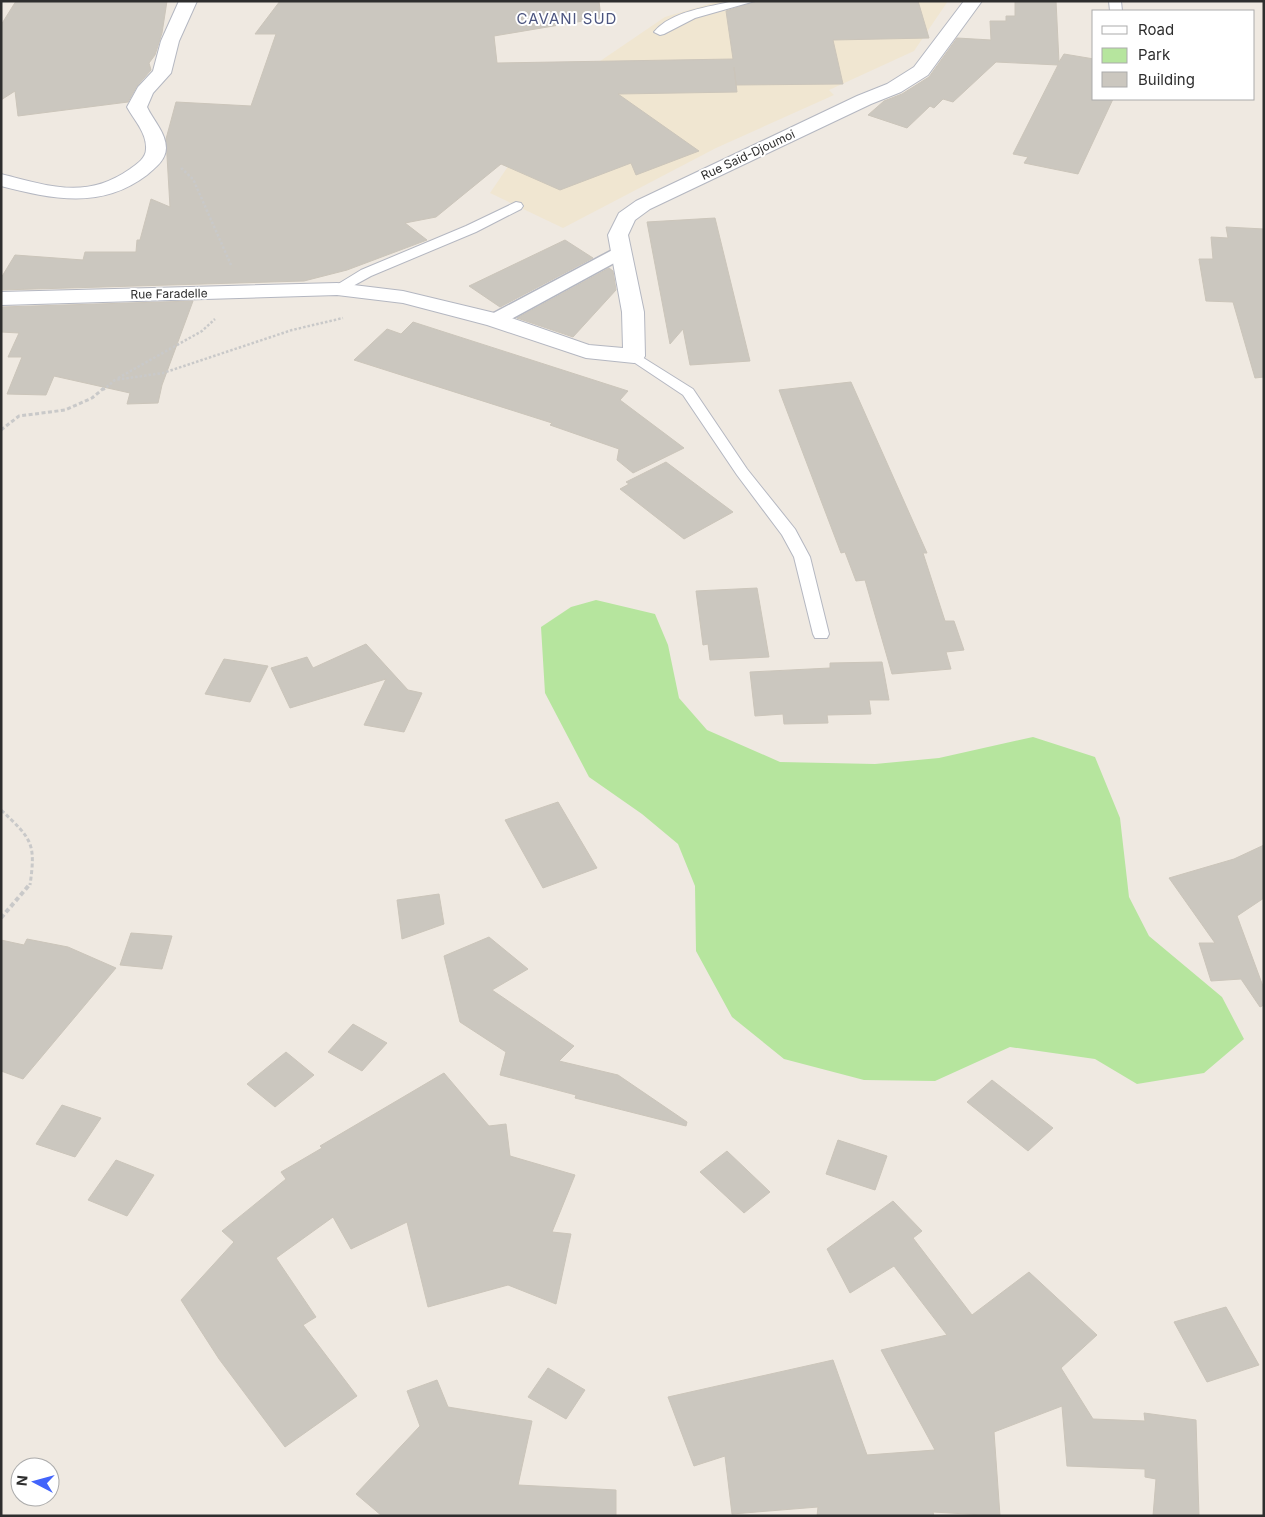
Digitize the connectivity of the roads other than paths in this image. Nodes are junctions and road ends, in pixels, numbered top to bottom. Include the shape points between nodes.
1 (188, 1) edge
2 (749, 1) edge
3 (973, 1) edge
4 (660, 32) dead end
5 (1, 180) edge
6 (516, 206) dead end
7 (620, 252) junction
8 (337, 289) junction
9 (1, 299) edge
10 (495, 320) junction
11 (634, 356) junction
12 (821, 634) dead end

1 - 5 street via 170,41 162,74 145,91 137,107 148,124 156,148 153,159 123,183 104,192 80,196
2 - 4 lane via 682,18 671,22
3 - 7 street, Rue Said-Djoumoi via 921,71 894,88 643,205 626,217 618,235
6 - 8 lane
7 - 10 street
7 - 11 street, Rue Said-Djoumoi via 633,312
8 - 9 street, Rue Faradelle
8 - 10 street via 411,299
10 - 11 street via 586,351
11 - 12 lane via 688,392 742,472 789,533 802,557

